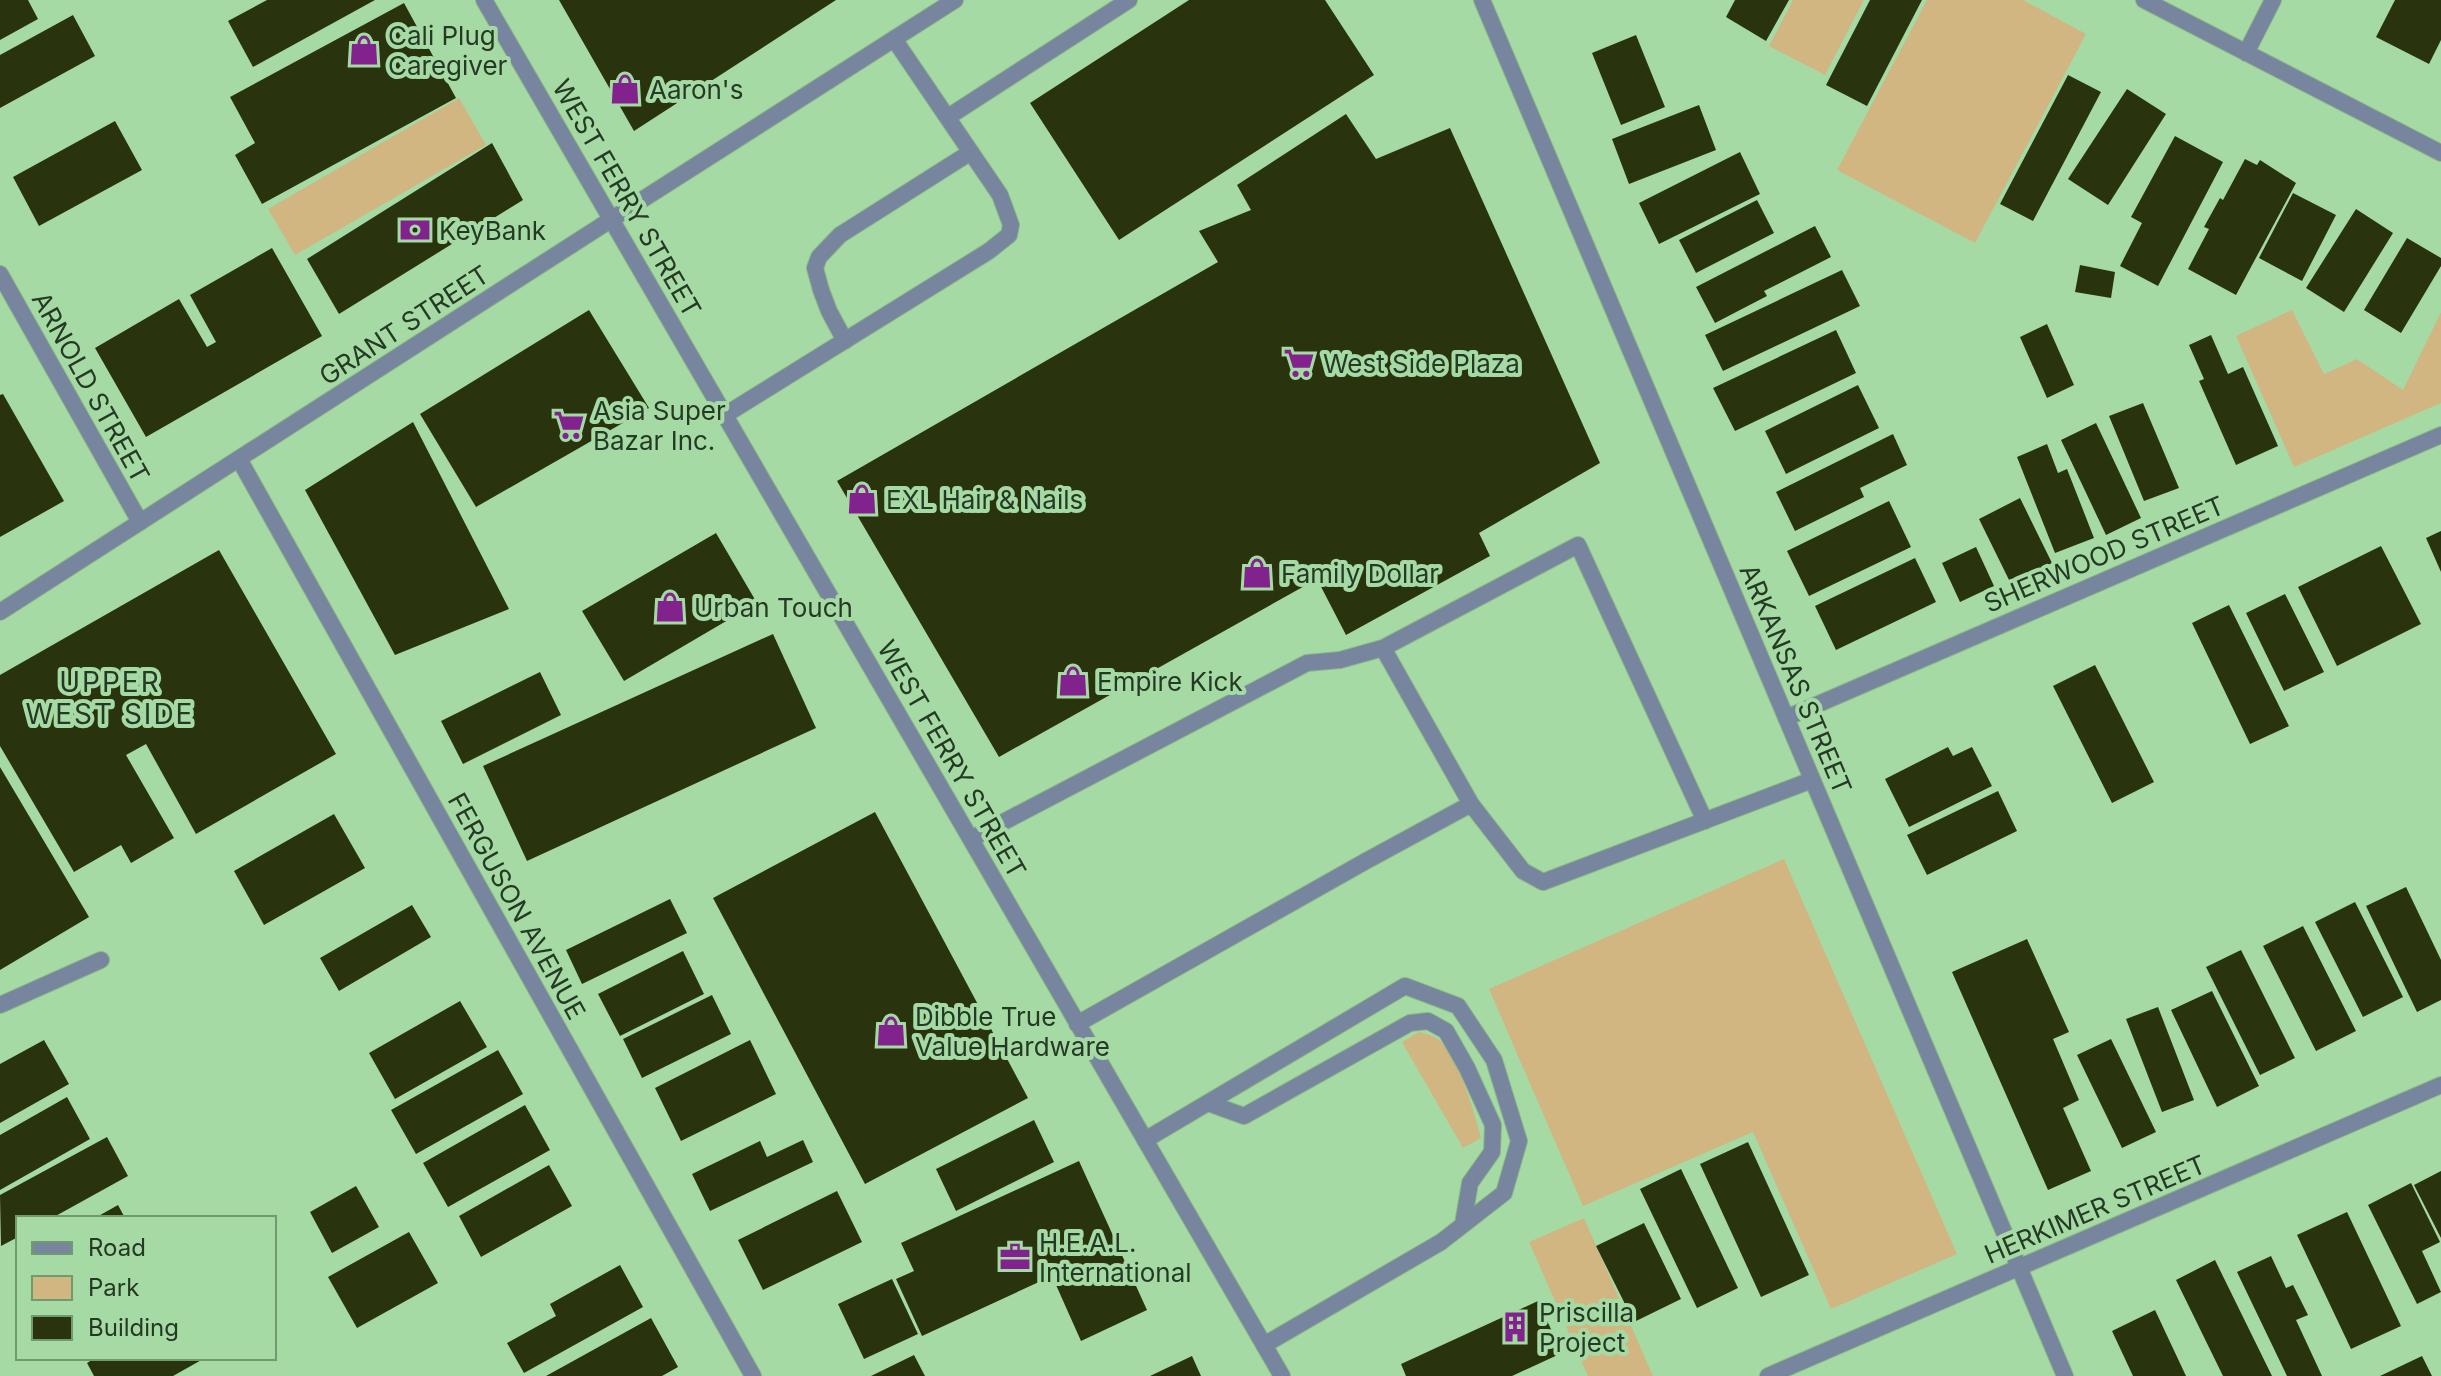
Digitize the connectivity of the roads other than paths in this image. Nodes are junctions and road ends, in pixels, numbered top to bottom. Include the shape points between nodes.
1 (484, 0) edge
2 (955, 0) edge
3 (1129, 0) edge
4 (1482, 0) edge
5 (2144, 0) edge
6 (2273, 0) edge
7 (894, 39) junction
8 (2246, 53) junction
9 (948, 117) junction
10 (971, 152) junction
11 (2441, 153) edge
12 (612, 219) junction
13 (0, 274) edge
14 (845, 341) junction
15 (725, 415) junction
16 (2441, 435) edge
17 (239, 459) junction
18 (140, 522) junction
19 (0, 612) edge
20 (1383, 648) junction
21 (1786, 718) junction
22 (1812, 780) junction
23 (1471, 804) junction
24 (1705, 821) junction
25 (971, 839) junction
26 (101, 960) dead end
27 (0, 1005) edge
28 (1077, 1024) junction
29 (2441, 1085) edge
30 (1208, 1103) junction
31 (1145, 1140) junction
32 (1463, 1224) junction
33 (2019, 1269) junction
34 (1264, 1345) junction
35 (753, 1376) edge
36 (1282, 1376) edge
37 (1768, 1376) edge
38 (2065, 1376) edge

1 - 12 street, WEST FERRY STREET
2 - 7 street, GRANT STREET
3 - 9 street
4 - 21 street, ARKANSAS STREET
5 - 8 street
6 - 8 street
7 - 9 street
7 - 12 street, GRANT STREET
8 - 11 street
9 - 10 street
10 - 14 street via 840,235 819,257 815,268 821,290
10 - 14 street via 1000,195 1011,225 1009,235
12 - 15 street, WEST FERRY STREET
12 - 17 street, GRANT STREET
13 - 18 street, ARNOLD STREET
14 - 15 street
15 - 25 street, WEST FERRY STREET
16 - 21 street, SHERWOOD STREET
17 - 18 street, GRANT STREET
17 - 35 street, FERGUSON AVENUE
18 - 19 street, GRANT STREET
20 - 23 street
20 - 24 street via 1578,545
20 - 25 street via 1307,663
21 - 22 street, ARKANSAS STREET
22 - 24 street
22 - 33 street, ARKANSAS STREET
23 - 24 street via 1523,871 1543,882
23 - 28 street
25 - 28 street, WEST FERRY STREET
26 - 27 street
28 - 31 street, WEST FERRY STREET
29 - 33 street, HERKIMER STREET
30 - 31 street
30 - 32 street via 1244,1116 1410,1023 1428,1021 1446,1031 1493,1125 1492,1152 1470,1183
30 - 32 street via 1405,986 1458,1006 1494,1060 1519,1141 1504,1193
31 - 34 street, WEST FERRY STREET
32 - 34 street
33 - 37 street, HERKIMER STREET
33 - 38 street, ARKANSAS STREET
34 - 36 street, WEST FERRY STREET

